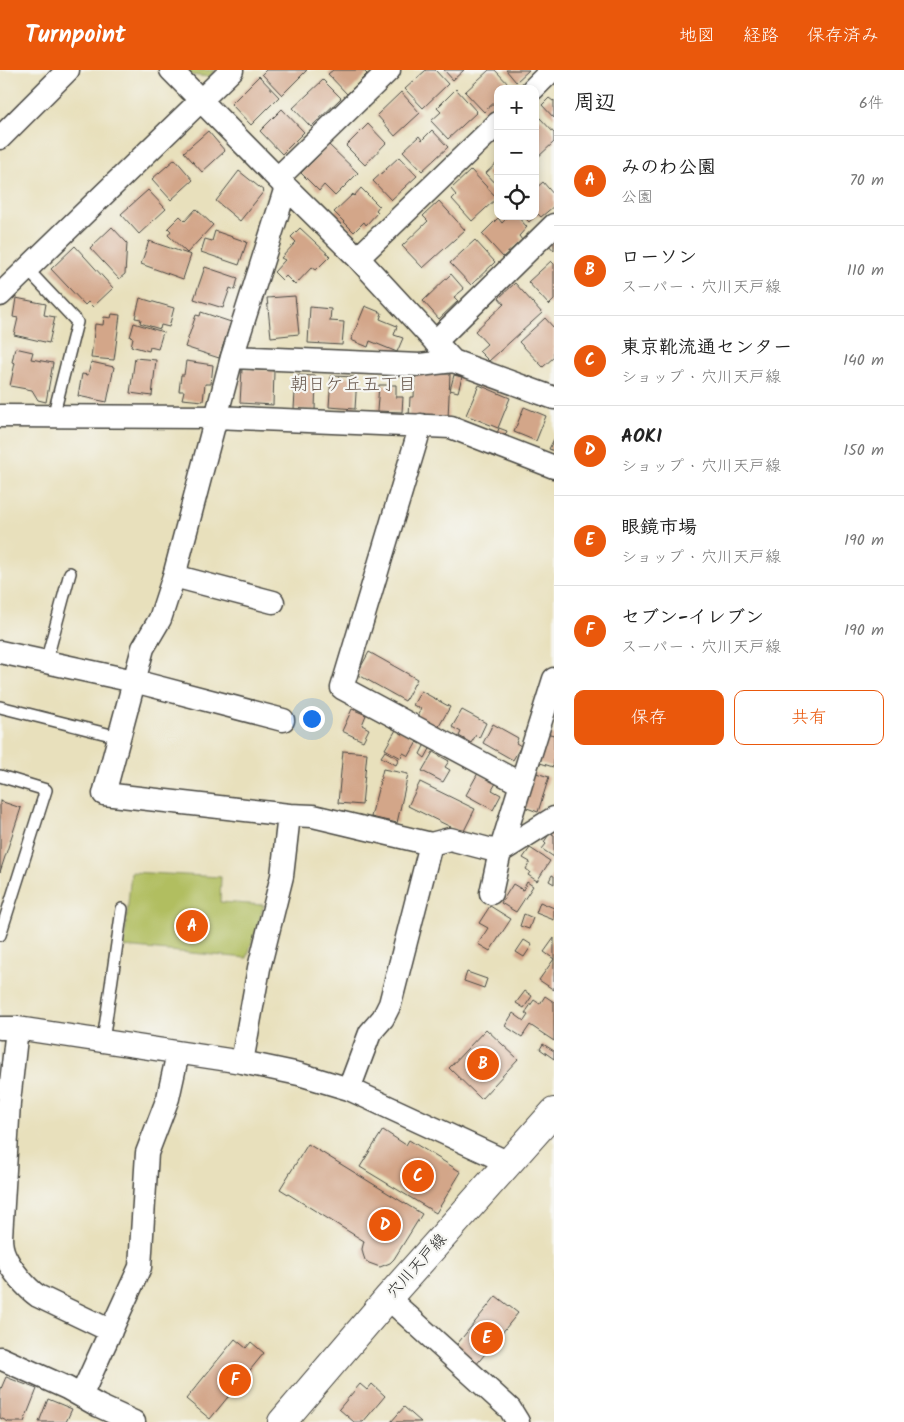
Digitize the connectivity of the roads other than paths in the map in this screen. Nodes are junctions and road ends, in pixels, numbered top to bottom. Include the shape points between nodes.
1 (68, 70) edge
2 (171, 70) edge
3 (232, 70) edge
4 (389, 70) edge
5 (552, 70) edge
6 (537, 85) edge
7 (201, 101) junction
8 (494, 127) edge
9 (0, 138) edge
10 (282, 182) junction
11 (554, 225) edge
12 (358, 258) junction
13 (27, 270) junction
14 (0, 296) edge
15 (435, 342) junction
16 (232, 357) junction
17 (454, 361) junction
18 (550, 391) edge
19 (0, 416) edge
20 (53, 417) junction
21 (215, 417) junction
22 (421, 425) junction
23 (554, 468) edge
24 (70, 573) dead end
25 (174, 576) junction
26 (273, 602) dead end
27 (0, 652) edge
28 (46, 662) junction
29 (554, 679) edge
30 (134, 681) junction
31 (0, 707) edge
32 (283, 720) dead end
33 (119, 736) junction
34 (0, 776) edge
35 (521, 784) junction
36 (289, 815) junction
37 (554, 818) edge
38 (431, 844) junction
39 (500, 852) junction
40 (491, 893) dead end
41 (122, 909) dead end
42 (0, 935) edge
43 (9, 1028) edge
44 (103, 1041) junction
45 (178, 1053) junction
46 (242, 1062) junction
47 (349, 1089) junction
48 (554, 1112) edge
49 (509, 1163) junction
50 (388, 1298) junction
51 (111, 1331) junction
52 (0, 1358) edge
53 (81, 1396) junction
54 (134, 1422) edge
55 (282, 1422) edge
56 (518, 1422) edge

1 - 9 street
2 - 7 street
3 - 7 street
4 - 10 street
5 - 6 street
7 - 10 street
7 - 13 street
8 - 12 street
10 - 12 street
10 - 16 street
11 - 15 street
12 - 15 street
13 - 14 street
13 - 20 lane via 77,322
15 - 17 street
16 - 17 street via 420,365
16 - 21 street
17 - 18 street
19 - 20 street
20 - 21 street
21 - 22 street
21 - 25 street
22 - 23 street via 451,427
22 - 35 street via 342,688
24 - 28 lane
25 - 26 street
25 - 30 street via 160,619 143,648
27 - 28 street
28 - 30 street
29 - 35 street
30 - 32 street
30 - 33 street
31 - 33 lane
33 - 36 street via 104,794
34 - 42 lane via 46,790
35 - 39 street
36 - 38 street via 314,816
36 - 46 street via 282,876 259,968
37 - 39 street
38 - 39 street via 450,839
38 - 47 street via 390,1004 370,1033
39 - 40 street
41 - 44 lane
43 - 44 street
43 - 51 street via 9,1102 1,1227 4,1255 38,1296
44 - 45 street
45 - 46 street
45 - 51 street via 168,1098 147,1153 140,1267
46 - 47 street
47 - 49 street
48 - 49 main road, 穴川天戸線
49 - 50 main road, 穴川天戸線
50 - 55 main road, 穴川天戸線
50 - 56 street via 510,1409
51 - 53 street
52 - 53 street
53 - 54 street

